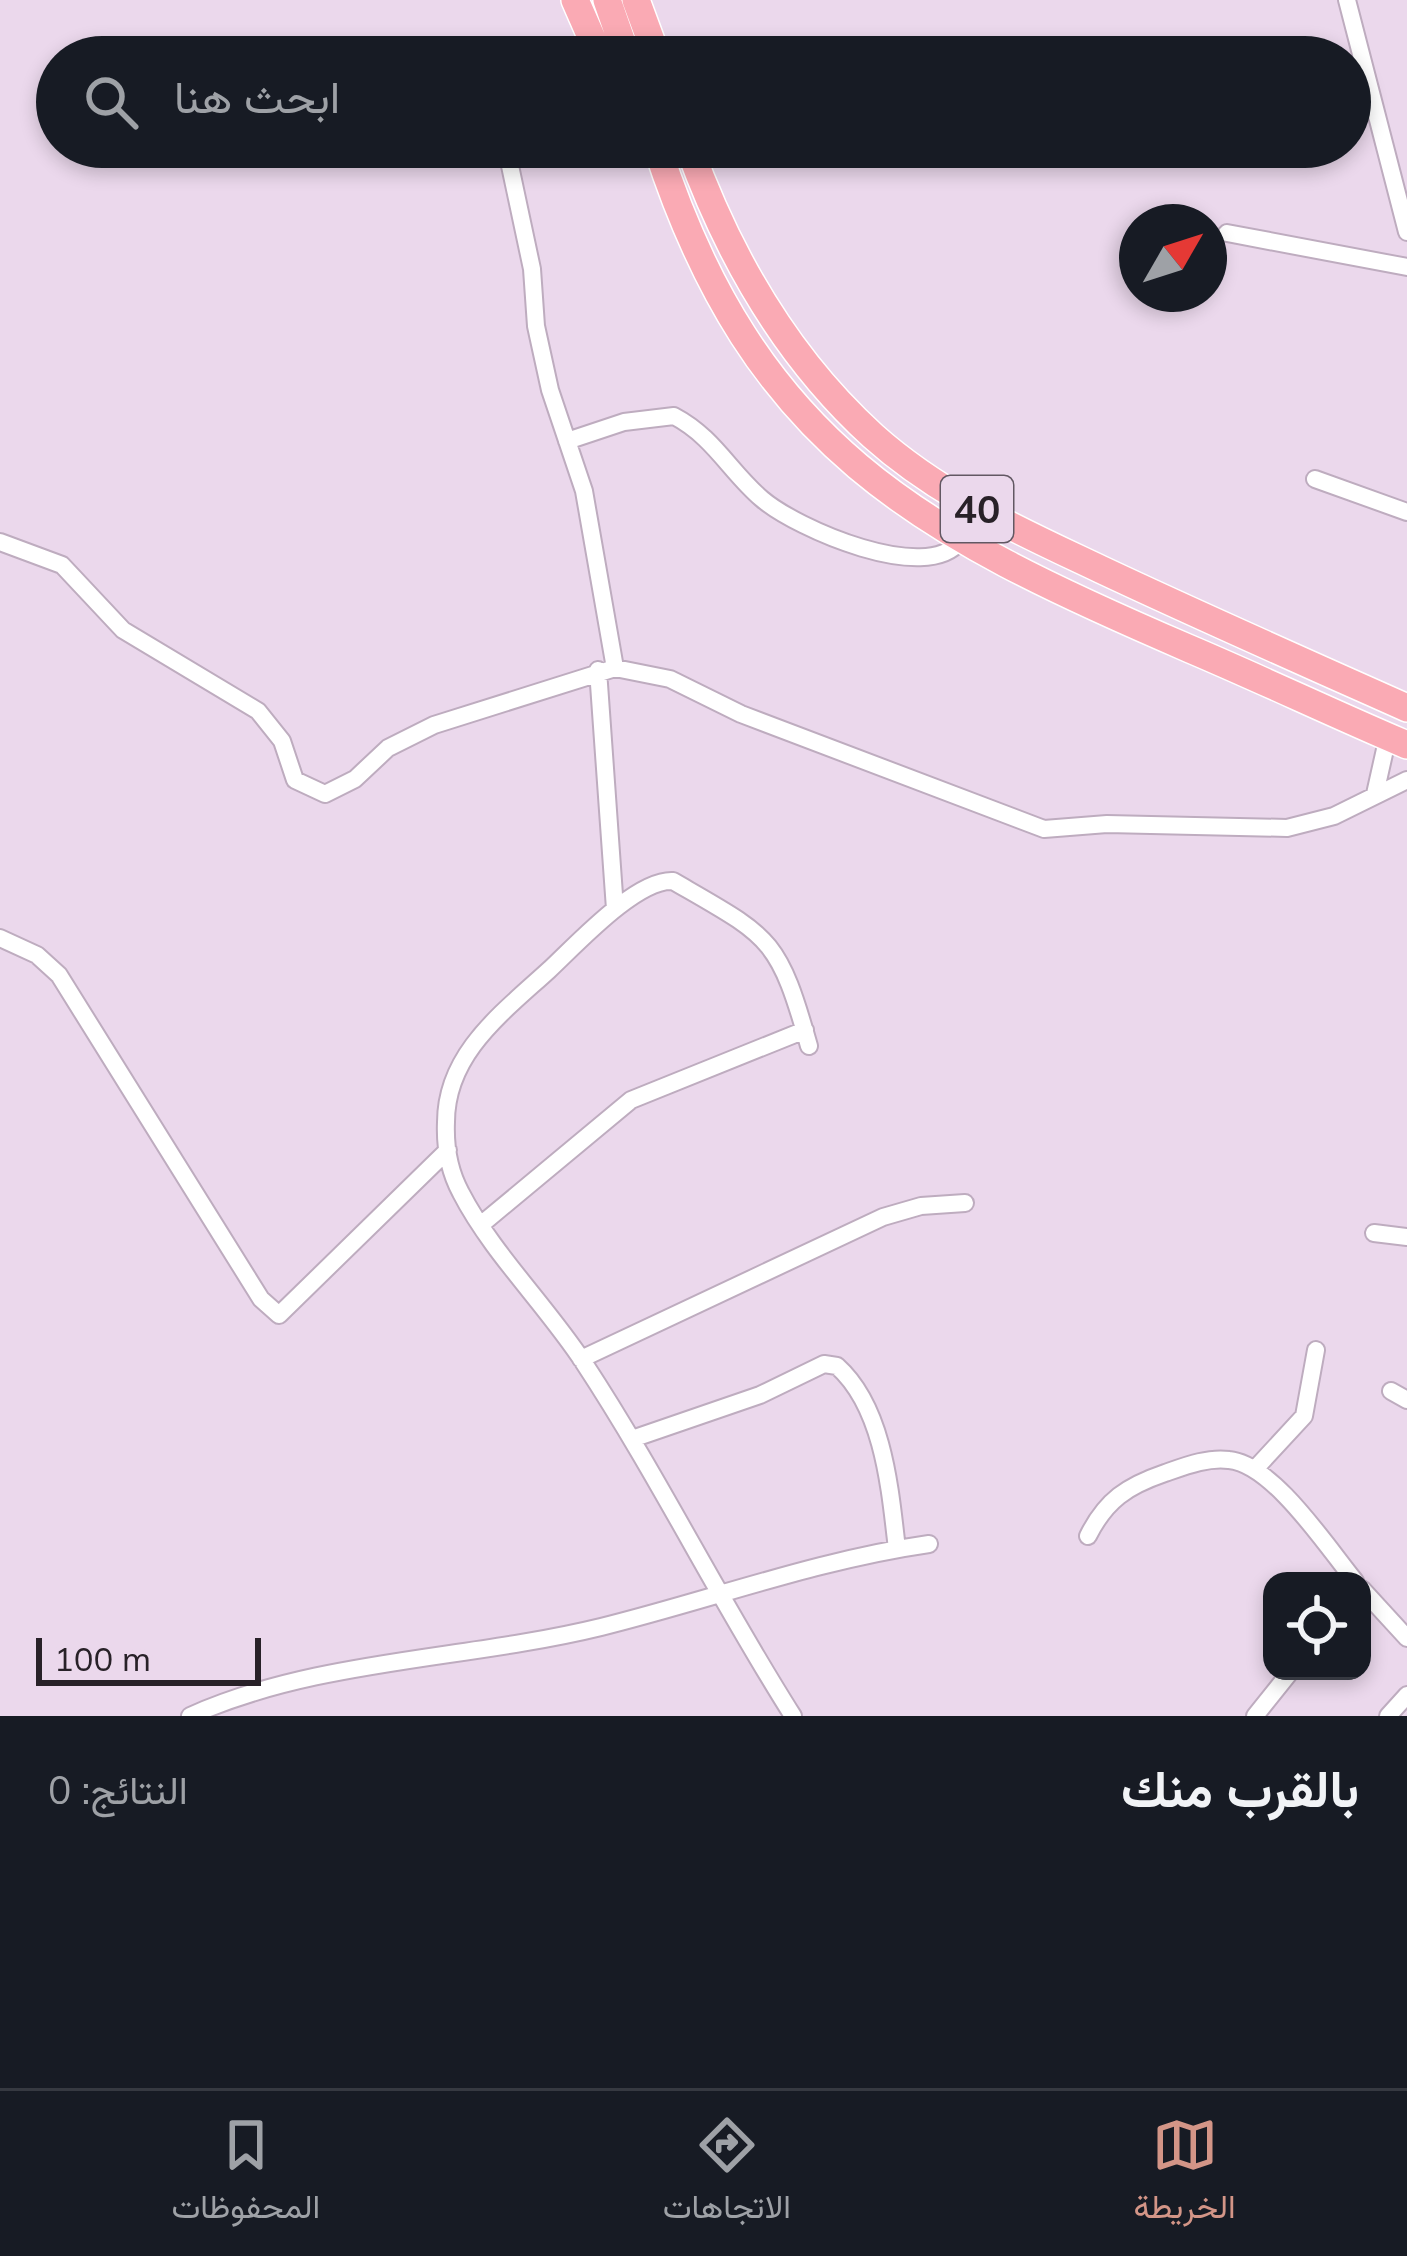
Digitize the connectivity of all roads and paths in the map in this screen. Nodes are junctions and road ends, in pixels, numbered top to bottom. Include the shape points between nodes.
1 (575, 0) edge
2 (607, 0) edge
3 (636, 0) edge
4 (1346, 0) edge
5 (590, 36) edge
6 (620, 36) edge
7 (649, 36) edge
8 (1356, 36) edge
9 (1371, 93) edge
10 (510, 168) edge
11 (658, 168) edge
12 (664, 168) edge
13 (698, 168) edge
14 (671, 188) junction
15 (1407, 227) edge
16 (1227, 233) dead end
17 (1407, 267) edge
18 (567, 441) junction
19 (1315, 479) dead end
20 (1407, 512) edge
21 (0, 542) edge
22 (960, 542) junction
23 (1147, 591) junction
24 (1134, 626) junction
25 (606, 669) junction
26 (1407, 708) edge
27 (1397, 741) edge
28 (1407, 780) edge
29 (1375, 794) junction
30 (615, 910) junction
31 (0, 938) edge
32 (448, 1150) junction
33 (965, 1203) dead end
34 (483, 1223) junction
35 (1374, 1233) dead end
36 (1407, 1237) edge
37 (1316, 1350) dead end
38 (581, 1359) junction
39 (632, 1439) junction
40 (1256, 1469) junction
41 (1088, 1536) dead end
42 (928, 1544) dead end
43 (896, 1549) junction
44 (1347, 1572) edge
45 (720, 1592) junction
46 (1371, 1599) edge
47 (1407, 1638) edge
48 (1284, 1680) edge
49 (1407, 1695) edge
50 (190, 1716) edge
51 (793, 1716) edge
52 (1255, 1716) edge
53 (1388, 1716) edge

1 - 5 highway
2 - 6 highway
3 - 7 highway
4 - 8 street
9 - 15 street
10 - 18 street via 536,326
11 - 14 highway
12 - 14 highway, 40
13 - 23 highway, 40 via 771,316 872,435 985,514
14 - 22 highway, 40 via 716,290 795,405 893,499
16 - 17 street
18 - 22 street via 674,416 724,452 758,496 802,524 916,560 938,559
18 - 25 street via 597,551
19 - 20 street
21 - 25 street via 62,565 123,630 243,699 282,741 295,780 315,793 339,790 388,748 434,725
22 - 24 highway, 40
23 - 24 highway
23 - 26 highway, 40
24 - 27 highway, 40
25 - 29 street via 670,679 1044,830 1287,828
25 - 30 street
27 - 29 street
28 - 29 street
30 - 32 street via 464,1055 450,1082
30 - 34 street via 673,880 771,942 807,1038 631,1100
31 - 32 street via 59,975 261,1299 279,1315
32 - 34 street via 458,1188
33 - 38 street via 883,1217
34 - 38 street
35 - 36 street
37 - 40 street via 1304,1416
38 - 39 street
39 - 43 street via 824,1364 837,1366 862,1397 873,1430
39 - 45 street
40 - 41 street via 1226,1459 1134,1485 1111,1499
40 - 44 street
42 - 43 street
43 - 45 street
45 - 50 street via 579,1632 293,1683
45 - 51 street
46 - 47 street
48 - 52 street
49 - 53 street

